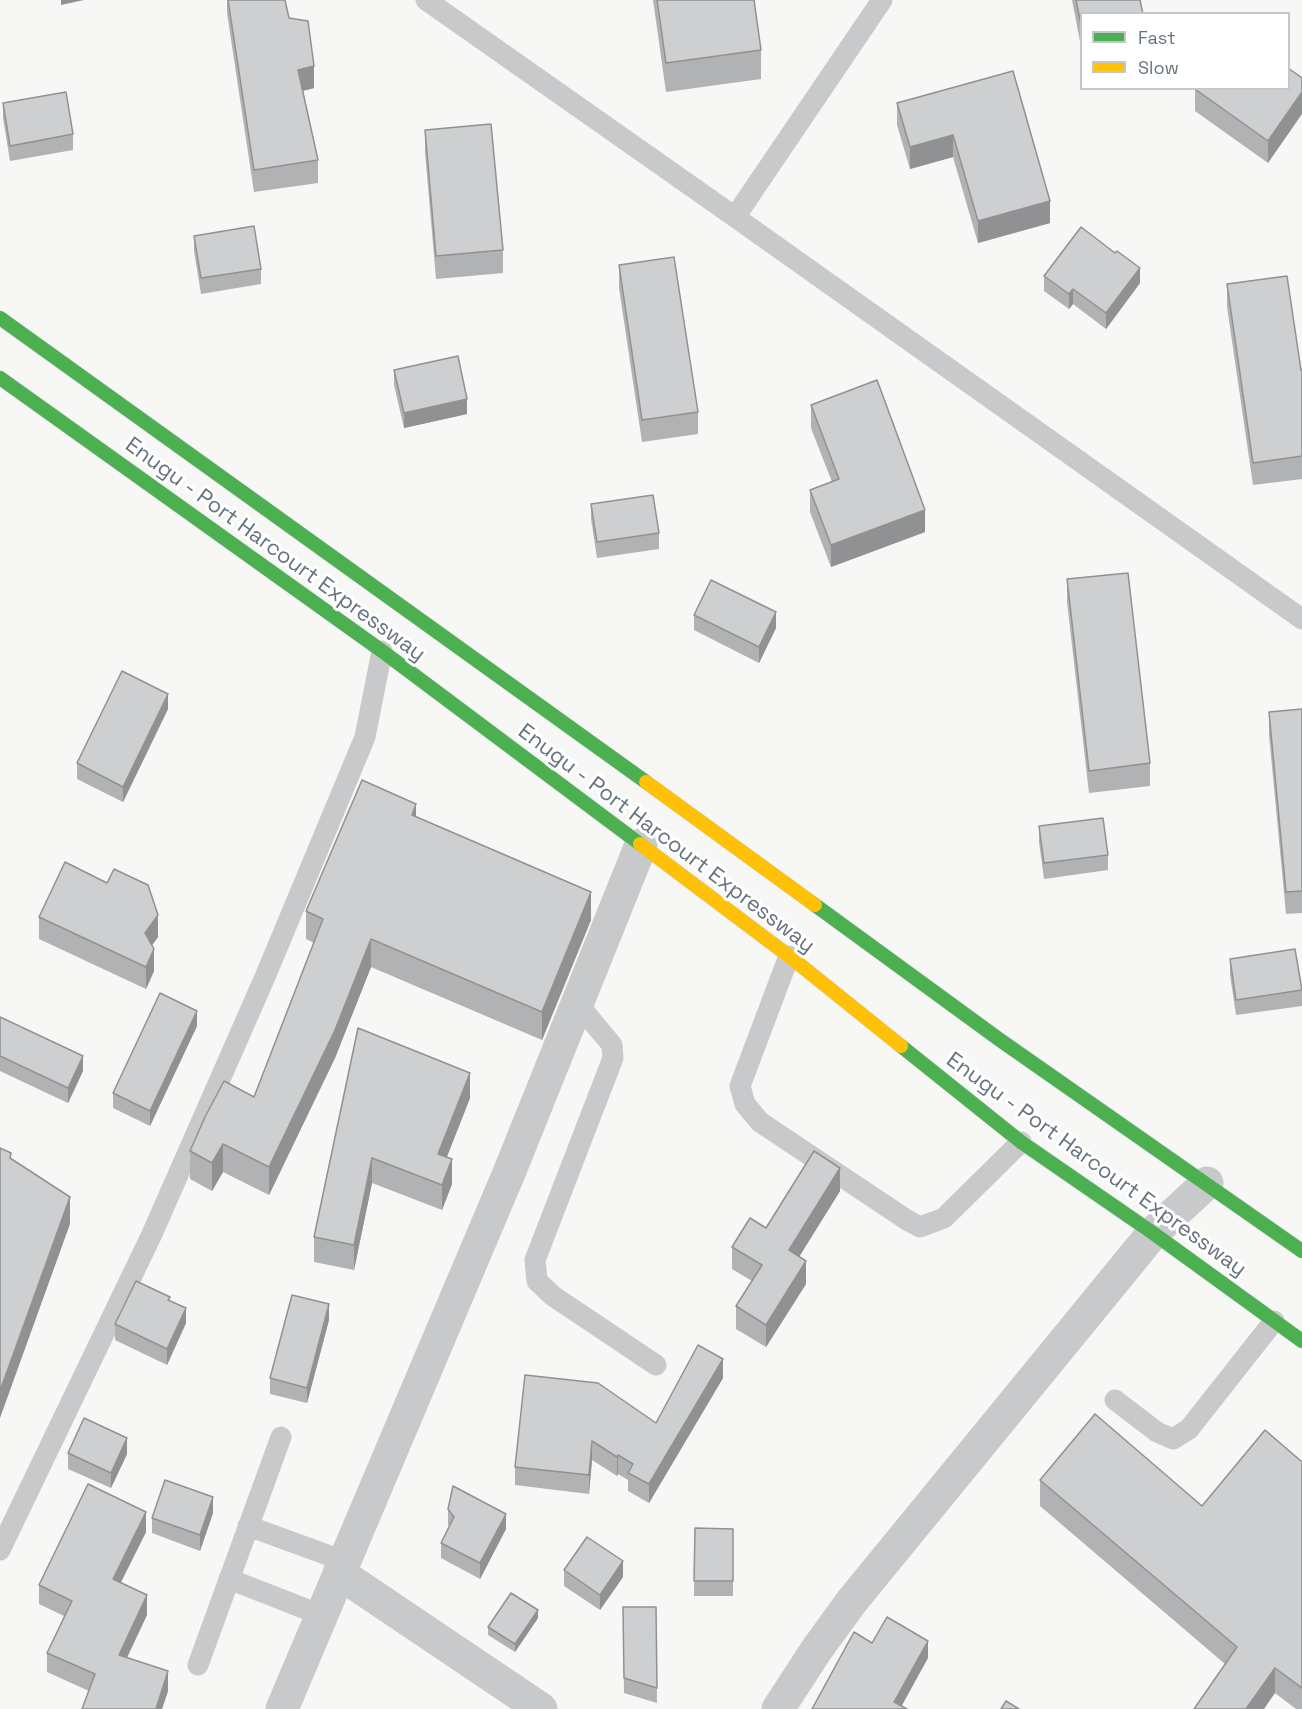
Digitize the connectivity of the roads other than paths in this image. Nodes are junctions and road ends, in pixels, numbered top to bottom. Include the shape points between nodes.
1 (426, 0) edge
2 (882, 0) edge
3 (735, 217) junction
4 (0, 318) edge
5 (0, 378) edge
6 (1302, 619) edge
7 (382, 651) junction
8 (641, 846) junction
9 (789, 956) junction
10 (577, 1003) junction
11 (1021, 1142) junction
12 (1207, 1183) junction
13 (1153, 1233) junction
14 (1302, 1251) edge
15 (1274, 1321) junction
16 (1302, 1341) edge
17 (656, 1365) dead end
18 (1116, 1400) dead end
19 (281, 1437) dead end
20 (248, 1526) junction
21 (0, 1550) edge
22 (342, 1567) junction
23 (229, 1579) junction
24 (321, 1615) junction
25 (198, 1665) dead end
26 (282, 1709) edge
27 (541, 1709) edge
28 (778, 1709) edge

1 - 3 lane
2 - 3 lane
3 - 6 lane
4 - 12 highway, Enugu - Port Harcourt Expressway via 1000,1040
5 - 7 highway, Enugu - Port Harcourt Expressway
7 - 8 highway, Enugu - Port Harcourt Expressway
7 - 21 lane via 365,737 270,966 152,1234
8 - 9 highway, Enugu - Port Harcourt Expressway
8 - 10 street
9 - 11 highway, Enugu - Port Harcourt Expressway
9 - 11 lane via 740,1086 745,1104 760,1122 920,1227 944,1218
10 - 17 lane via 612,1045 614,1058 535,1260 537,1281 553,1296
10 - 22 street
11 - 13 highway, Enugu - Port Harcourt Expressway
12 - 13 street
12 - 14 highway, Enugu - Port Harcourt Expressway
13 - 15 highway, Enugu - Port Harcourt Expressway
13 - 28 street via 852,1601
15 - 16 highway, Enugu - Port Harcourt Expressway
15 - 18 lane via 1189,1429 1173,1439 1156,1432
19 - 20 lane
20 - 22 lane
20 - 23 lane
22 - 24 street
22 - 27 street
23 - 24 lane
23 - 25 lane
24 - 26 street

